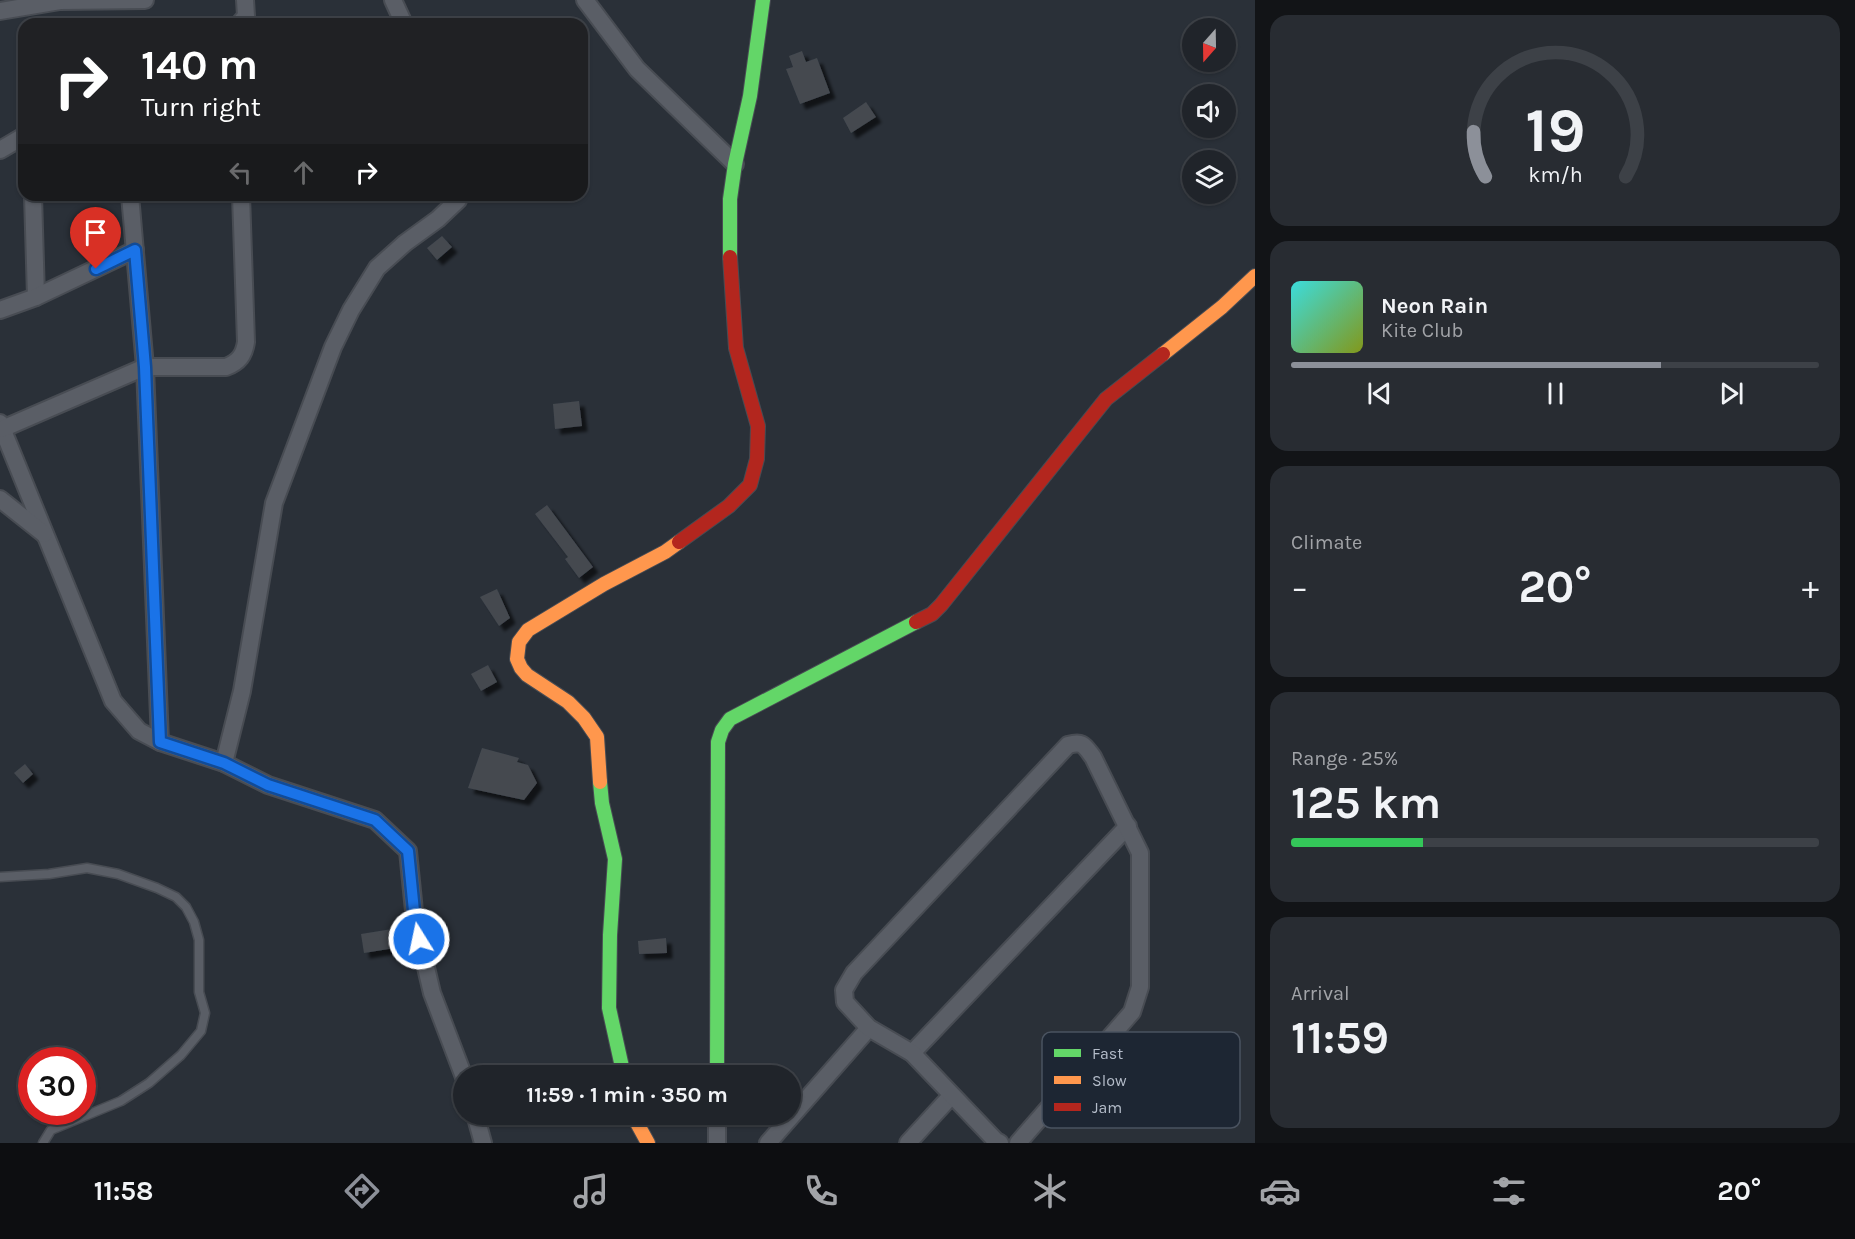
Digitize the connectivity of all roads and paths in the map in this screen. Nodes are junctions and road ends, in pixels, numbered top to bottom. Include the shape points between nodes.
1 (145, 0) edge
2 (245, 0) edge
3 (393, 0) edge
4 (585, 0) edge
5 (763, 0) edge
6 (0, 11) edge
7 (244, 18) edge
8 (401, 18) edge
9 (18, 140) edge
10 (0, 150) edge
11 (735, 164) junction
12 (33, 201) edge
13 (131, 201) edge
14 (241, 201) edge
15 (457, 201) edge
16 (135, 250) junction
17 (1255, 276) edge
18 (36, 297) junction
19 (0, 310) edge
20 (145, 367) junction
21 (1, 426) edge
22 (0, 499) edge
23 (45, 534) junction
24 (160, 742) junction
25 (224, 763) junction
26 (1128, 826) junction
27 (0, 877) edge
28 (869, 1028) junction
29 (1115, 1032) edge
30 (912, 1053) junction
31 (459, 1065) edge
32 (622, 1065) edge
33 (717, 1065) edge
34 (951, 1096) junction
35 (1042, 1115) edge
36 (478, 1125) edge
37 (638, 1125) edge
38 (717, 1125) edge
39 (43, 1143) edge
40 (483, 1143) edge
41 (648, 1143) edge
42 (717, 1143) edge
43 (768, 1143) edge
44 (908, 1143) edge
45 (1000, 1143) edge
46 (1018, 1143) edge

1 - 6 street via 60,1
2 - 7 street
3 - 8 street
4 - 11 street via 637,69
5 - 11 main road via 750,96
9 - 10 street
11 - 32 main road via 730,199 736,348 759,426 750,485 729,506 665,552 528,630 519,642 517,659 521,668 568,702 597,737 602,802 615,859 609,1008
12 - 18 street
13 - 16 street
14 - 20 street via 245,351 235,364 226,367
15 - 25 street via 377,268 333,347 274,503 242,691
16 - 18 street
16 - 20 street
17 - 33 main road via 1106,399 932,614 730,719 722,730 718,742
18 - 19 street
20 - 21 street
20 - 24 street
21 - 23 street
22 - 23 street
23 - 24 street via 113,701 139,731
24 - 25 street
25 - 31 street via 268,785 375,820 408,851 415,921 432,993
26 - 28 street via 1093,757 1084,746 1068,745 854,973 844,990 845,1002
26 - 29 street via 1140,853 1140,987 1132,1012
26 - 30 street
27 - 39 lane via 87,868 118,874 176,897 186,907 199,940 199,992 205,1013 201,1031 149,1083 121,1101 51,1130
28 - 30 street
28 - 43 street
30 - 34 street
34 - 44 street
34 - 45 street
35 - 46 street
36 - 40 street
37 - 41 main road
38 - 42 street

